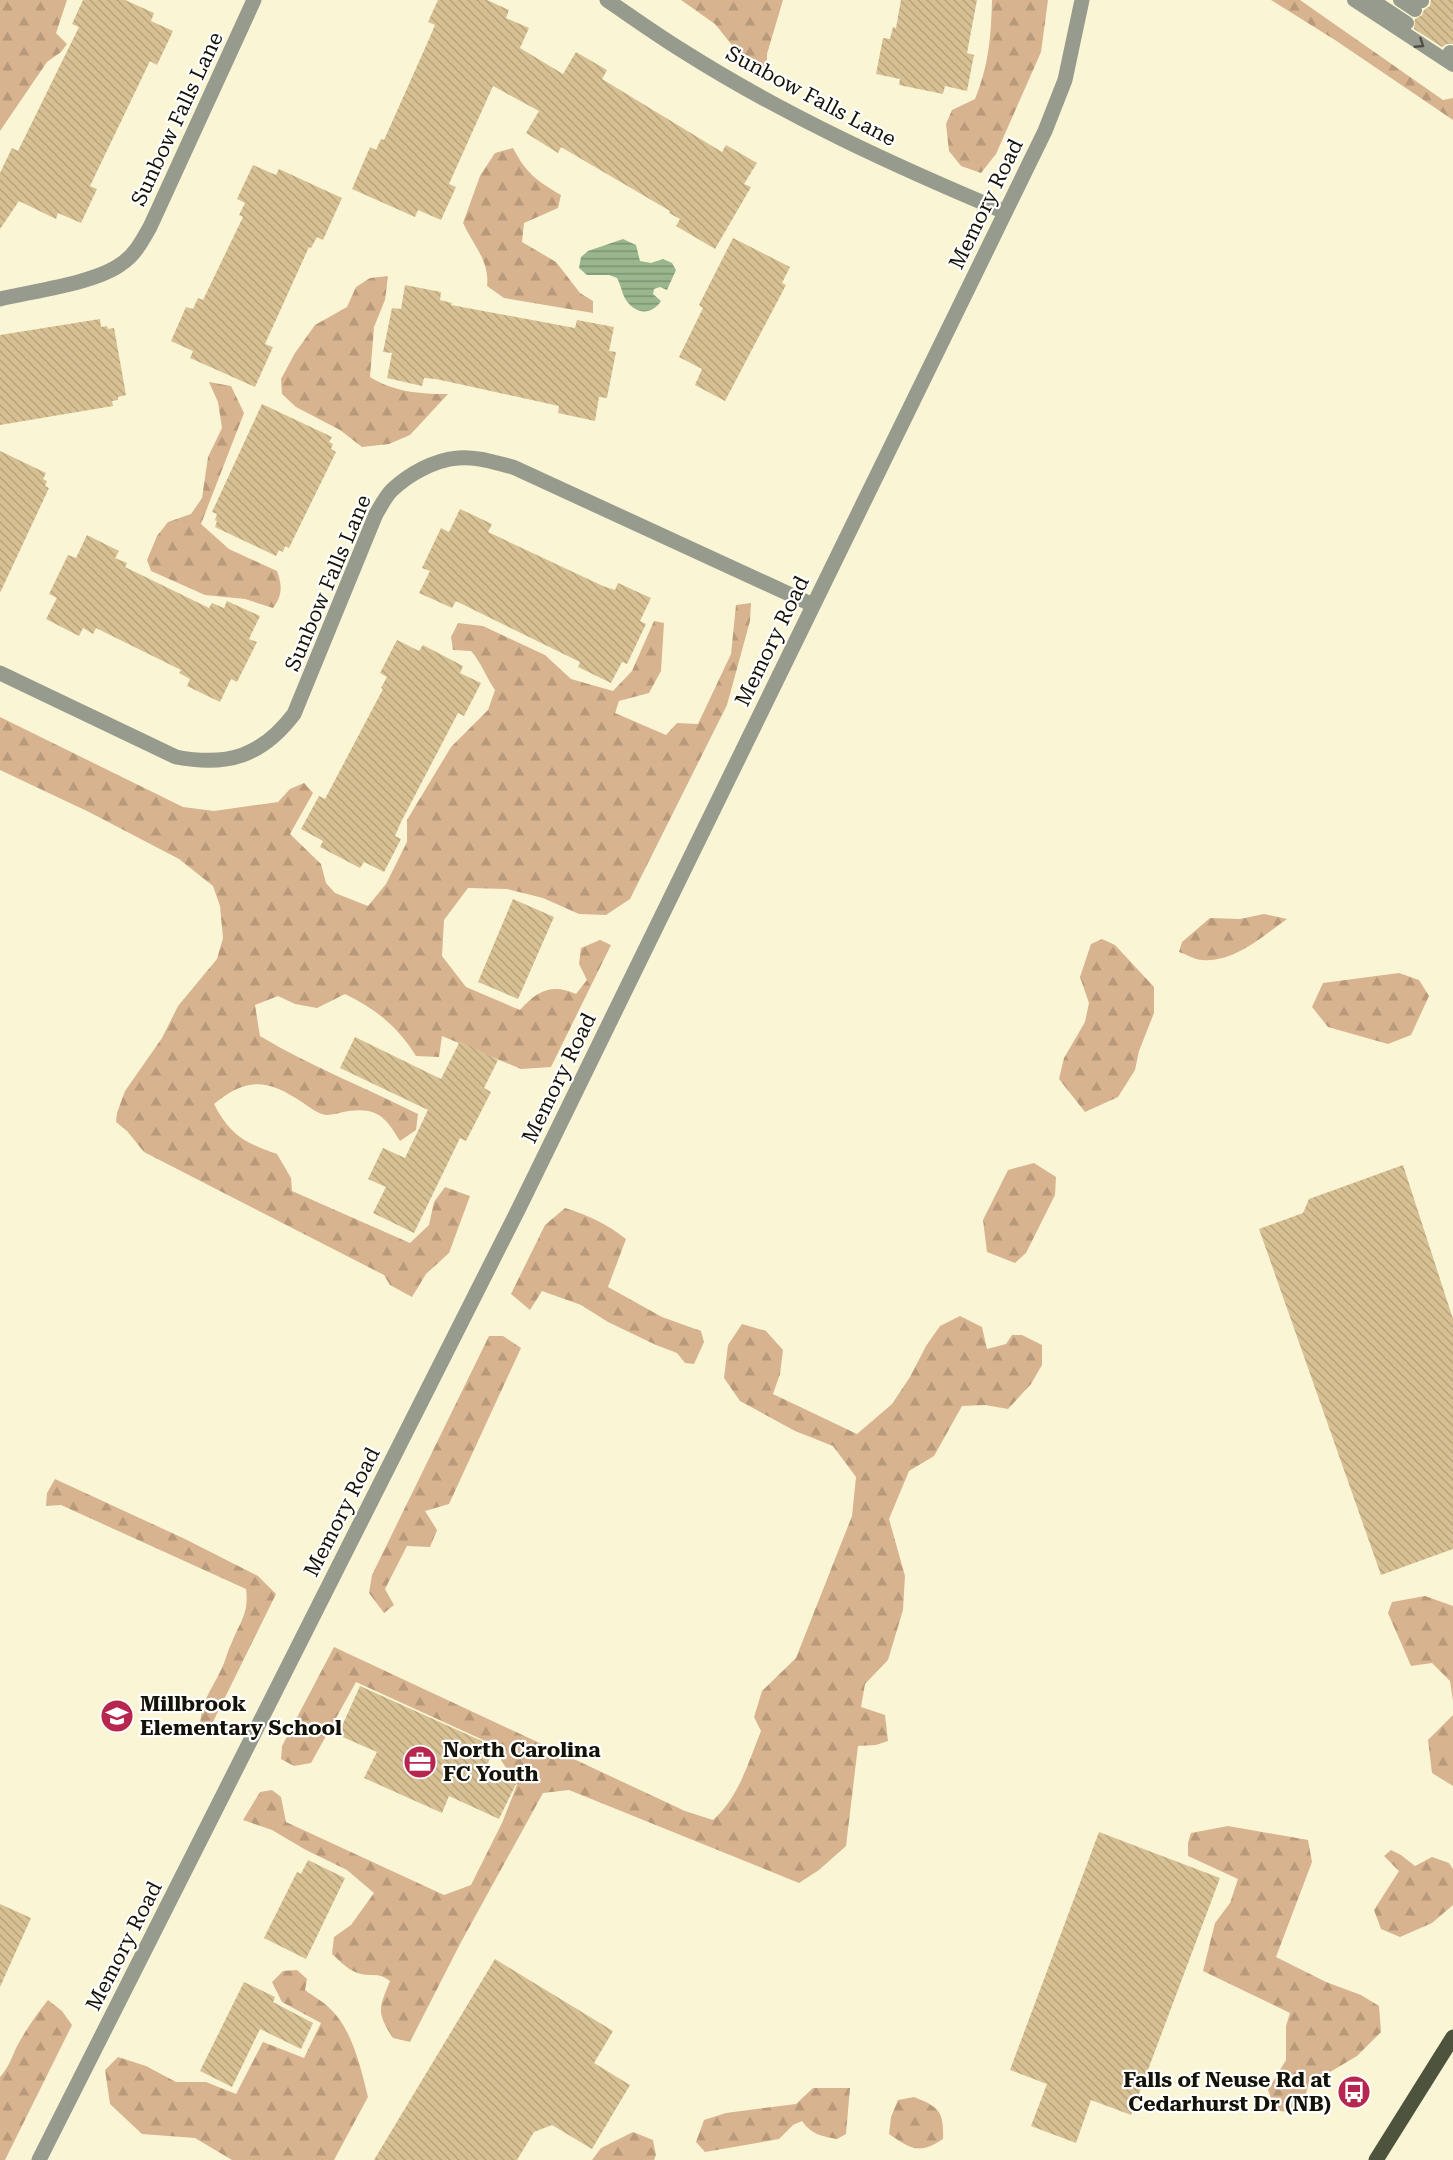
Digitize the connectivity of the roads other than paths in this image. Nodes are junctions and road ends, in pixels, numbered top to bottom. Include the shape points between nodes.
1 (254, 0) edge
2 (607, 0) edge
3 (1082, 0) edge
4 (1354, 0) edge
5 (1372, 0) edge
6 (1400, 0) edge
7 (1419, 4) edge
8 (1407, 23) dead end
9 (1452, 57) edge
10 (1005, 212) junction
11 (0, 299) edge
12 (813, 605) junction
13 (0, 673) edge
14 (1453, 2037) edge
15 (39, 2160) edge
16 (1376, 2160) edge

1 - 11 street, Sunbow Falls Lane via 137,249 122,264 102,275
2 - 10 street, Sunbow Falls Lane via 759,95 934,183
3 - 10 street, Memory Road via 1065,80
4 -> 9 lane
5 - 8 lane
6 - 7 lane
10 - 12 street, Memory Road
12 - 13 street, Sunbow Falls Lane via 513,466 458,458 433,463 390,492 376,514 294,714 267,744 247,754 201,762 176,757
12 - 15 street, Memory Road via 519,1208
14 - 16 main road

